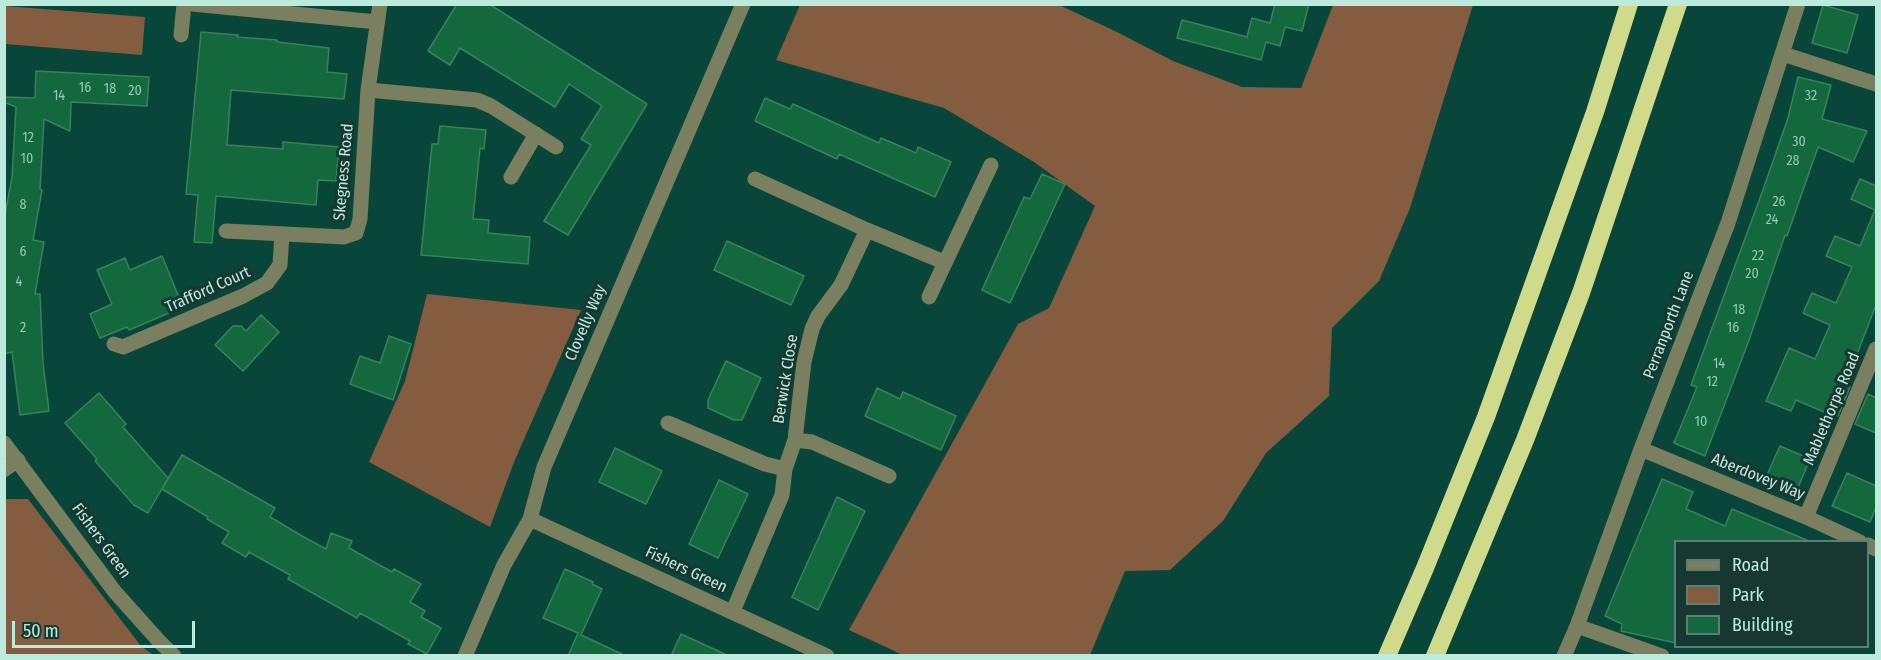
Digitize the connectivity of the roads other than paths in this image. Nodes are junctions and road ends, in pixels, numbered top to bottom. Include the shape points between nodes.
1 (184, 4) edge
2 (192, 4) edge
3 (380, 4) edge
4 (743, 4) edge
5 (1629, 4) edge
6 (1678, 4) edge
7 (1798, 4) edge
8 (377, 22) junction
9 (181, 35) dead end
10 (1783, 54) junction
11 (1876, 84) edge
12 (368, 90) junction
13 (536, 134) junction
14 (556, 147) dead end
15 (991, 165) dead end
16 (511, 177) dead end
17 (755, 179) dead end
18 (867, 230) junction
19 (226, 231) dead end
20 (282, 234) junction
21 (944, 262) junction
22 (929, 297) dead end
23 (114, 344) dead end
24 (1876, 349) edge
25 (668, 423) dead end
26 (795, 440) junction
27 (4, 443) edge
28 (1641, 449) junction
29 (18, 460) junction
30 (785, 469) junction
31 (4, 470) edge
32 (889, 476) dead end
33 (1806, 517) junction
34 (530, 519) junction
35 (1856, 540) edge
36 (733, 611) junction
37 (1577, 626) junction
38 (174, 656) edge
39 (465, 656) edge
40 (827, 656) edge
41 (1387, 656) edge
42 (1435, 656) edge
43 (1564, 656) edge
44 (1662, 656) edge

1 - 9 street
2 - 8 street
3 - 8 street, Skegness Road
4 - 34 street, Clovelly Way via 544,467
5 - 41 highway via 1595,112 1486,417
6 - 42 highway via 1573,314
7 - 10 street, Perranporth Lane
8 - 12 street, Skegness Road
10 - 11 street
10 - 28 street, Perranporth Lane via 1728,224
12 - 13 street via 477,100
12 - 20 street, Skegness Road via 356,233 344,237
13 - 14 street
13 - 16 street
15 - 21 street
17 - 18 street
18 - 21 street
18 - 26 street, Berwick Close via 841,285 813,329 804,362
19 - 20 street, Skegness Road
20 - 23 street, Trafford Court via 280,265 267,283 123,347
21 - 22 street
24 - 33 street, Mablethorpe Road
25 - 30 street
26 - 30 street, Berwick Close
26 - 32 street, Berwick Close via 812,442
27 - 29 street, Fishers Green
28 - 33 street, Aberdovey Way
28 - 37 street, Perranporth Lane
29 - 31 street
29 - 38 street, Fishers Green via 116,592
30 - 36 street, Berwick Close via 782,495
33 - 35 street, Aberdovey Way
34 - 36 street, Fishers Green
34 - 39 street, Clovelly Way via 504,565
36 - 40 street, Fishers Green
37 - 43 street, Perranporth Lane
37 - 44 street

